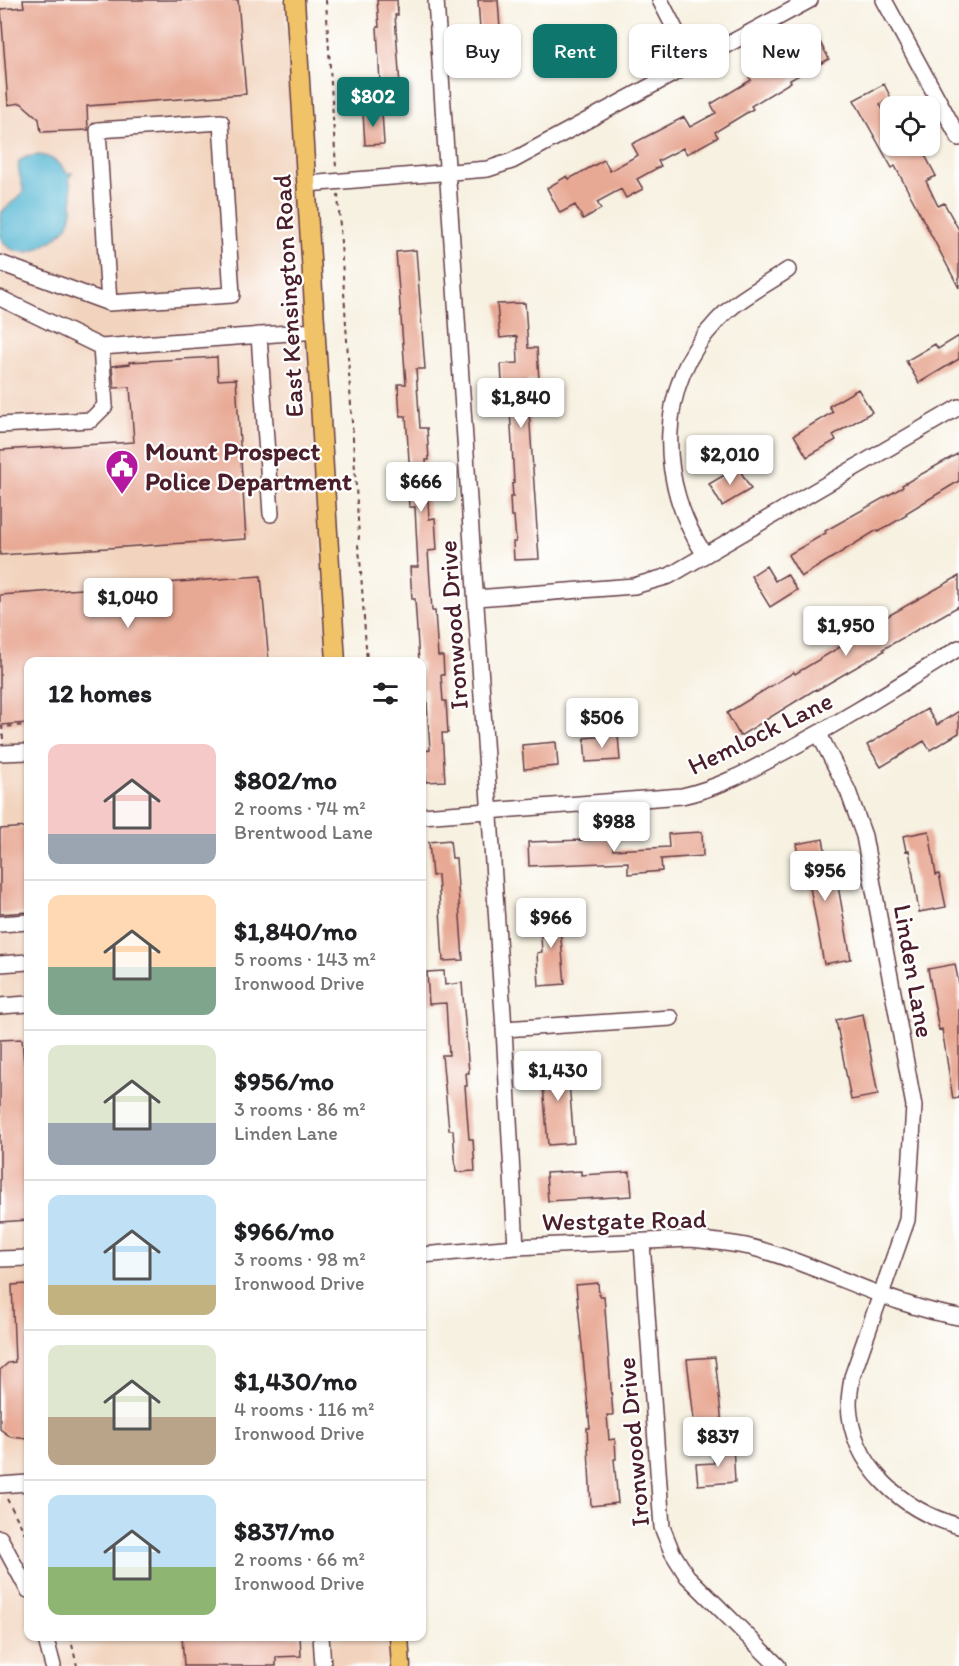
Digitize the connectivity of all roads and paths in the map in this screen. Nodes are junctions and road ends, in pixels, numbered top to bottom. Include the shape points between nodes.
1 (296, 0) edge
2 (326, 0) edge
3 (436, 0) edge
4 (660, 0) edge
5 (810, 0) edge
6 (884, 0) edge
7 (672, 24) edge
8 (729, 43) edge
9 (663, 78) edge
10 (959, 138) edge
11 (447, 172) junction
12 (337, 181) junction
13 (307, 184) junction
14 (0, 263) edge
15 (788, 270) dead end
16 (0, 298) edge
17 (109, 303) junction
18 (316, 331) junction
19 (260, 336) junction
20 (101, 347) junction
21 (959, 407) edge
22 (0, 425) edge
23 (272, 514) dead end
24 (705, 555) junction
25 (476, 598) junction
26 (959, 648) edge
27 (336, 657) edge
28 (367, 657) edge
29 (24, 725) edge
30 (819, 734) junction
31 (24, 752) edge
32 (2, 753) edge
33 (489, 811) junction
34 (426, 816) edge
35 (24, 922) edge
36 (0, 924) edge
37 (24, 962) edge
38 (0, 964) edge
39 (24, 1004) edge
40 (0, 1006) edge
41 (671, 1018) dead end
42 (504, 1029) junction
43 (642, 1243) junction
44 (516, 1247) junction
45 (426, 1255) edge
46 (24, 1258) edge
47 (0, 1259) edge
48 (882, 1294) junction
49 (959, 1317) edge
50 (24, 1484) edge
51 (2, 1490) edge
52 (959, 1526) edge
53 (24, 1531) edge
54 (2, 1547) edge
55 (24, 1583) edge
56 (47, 1641) edge
57 (71, 1641) edge
58 (321, 1641) edge
59 (399, 1641) edge
60 (772, 1664) edge
61 (53, 1666) edge
62 (77, 1666) edge
63 (323, 1666) edge
64 (401, 1666) edge

1 - 13 main road, East Kensington Road
2 - 12 path
3 - 11 street, Ironwood Drive
4 - 7 street
5 - 8 street
6 - 10 street
9 - 11 street via 512,160 488,169
11 - 12 street
11 - 25 street, Ironwood Drive
12 - 13 street
12 - 28 path
13 - 18 main road, East Kensington Road
14 - 17 street
15 - 24 street via 718,320 705,334 678,389 669,448 672,474 683,517
16 - 20 street
17 - 17 street via 232,295 221,122 98,130
18 - 19 street
18 - 27 main road, East Kensington Road
19 - 20 street
19 - 23 street
20 - 22 street via 105,406 91,420
21 - 24 street
24 - 25 street via 669,576 634,586
25 - 33 street, Ironwood Drive
26 - 30 street, Hemlock Lane
29 - 32 path via 2,727
30 - 33 street, Hemlock Lane via 714,788 682,796
30 - 48 street, Linden Lane via 848,791 864,836 914,1106 907,1220
31 - 32 street
33 - 34 street, Hemlock Lane
33 - 42 street, Ironwood Drive
35 - 36 street
37 - 38 street
39 - 40 street
41 - 42 street
42 - 44 street, Ironwood Drive
43 - 44 street, Westgate Road
43 - 48 street, Westgate Road via 691,1239 751,1248
43 - 60 street, Ironwood Drive via 662,1527 687,1576
44 - 45 street, Westgate Road
46 - 47 street
48 - 49 street, Westgate Road
48 - 52 street, Linden Lane via 852,1377 849,1404 860,1449 873,1472 908,1504
50 - 51 street
51 - 53 path
54 - 55 street
56 - 61 street
57 - 62 path
58 - 63 street
59 - 64 main road

